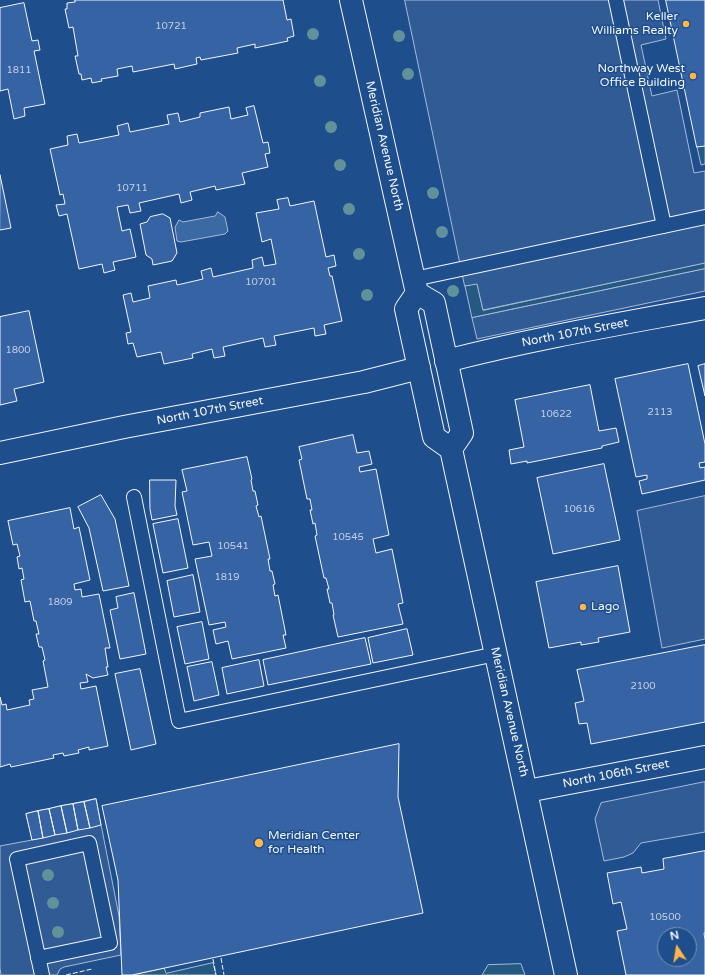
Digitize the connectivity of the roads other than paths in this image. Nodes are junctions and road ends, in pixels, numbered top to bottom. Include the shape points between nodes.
1 (351, 0) edge
2 (616, 0) edge
3 (705, 217) edge
4 (664, 226) junction
5 (415, 286) junction
6 (705, 308) edge
7 (446, 361) junction
8 (419, 368) junction
9 (451, 449) junction
10 (0, 453) edge
11 (134, 497) dead end
12 (496, 654) junction
13 (705, 757) edge
14 (527, 791) junction
15 (38, 958) junction
16 (42, 975) edge
17 (566, 975) edge

1 - 5 street, Meridian Avenue North
2 - 4 lane
3 - 4 lane
4 - 5 lane
5 - 7 street via 434,304
5 - 8 street via 406,309
6 - 7 street, North 107th Street
7 - 9 street via 462,433
8 - 9 street via 434,438
8 - 10 street, North 107th Street via 364,382
9 - 12 street, Meridian Avenue North
11 - 12 lane via 179,721
12 - 14 street, Meridian Avenue North
13 - 14 street, North 106th Street
14 - 17 street, Meridian Avenue North
15 - 15 lane via 17,859 89,843 110,943
15 - 16 lane

